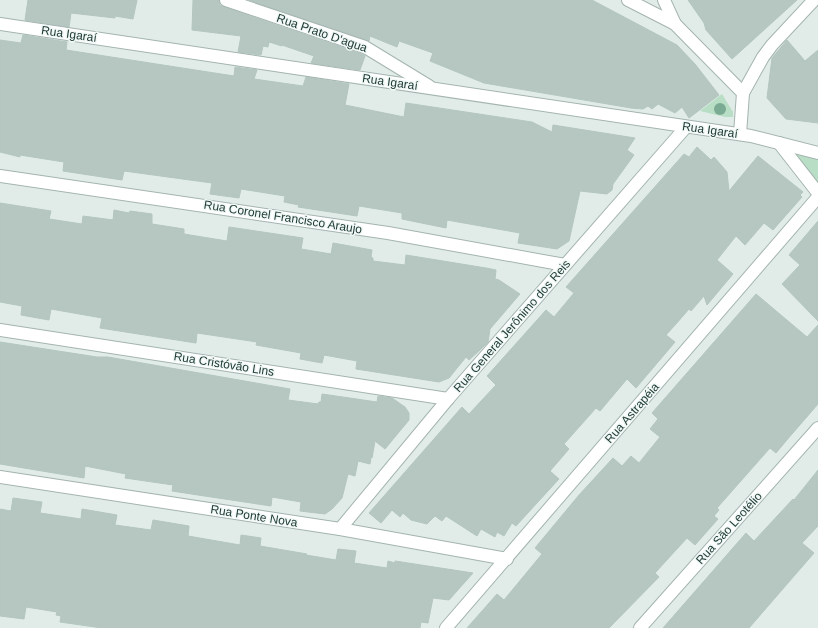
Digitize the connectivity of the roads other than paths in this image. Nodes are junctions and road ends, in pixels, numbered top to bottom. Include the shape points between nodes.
1 (226, 0) edge
2 (628, 0) edge
3 (664, 0) edge
4 (814, 0) edge
5 (0, 24) edge
6 (674, 24) junction
7 (434, 89) junction
8 (743, 93) junction
9 (686, 127) junction
10 (740, 134) junction
11 (779, 143) junction
12 (818, 152) edge
13 (0, 176) edge
14 (818, 193) edge
15 (818, 197) edge
16 (565, 265) junction
17 (0, 330) edge
18 (448, 399) junction
19 (818, 428) edge
20 (0, 477) edge
21 (340, 529) junction
22 (507, 559) junction
23 (446, 628) edge
24 (640, 628) edge

1 - 7 street, Rua Prato D'agua via 365,47
2 - 6 street
3 - 6 street
4 - 8 street via 772,45
5 - 7 street, Rua Igaraí
6 - 8 street
7 - 9 street, Rua Igaraí
8 - 10 street
9 - 10 street, Rua Igaraí
9 - 16 street, Rua General Jerônimo dos Reis
10 - 11 street, Rua Igaraí
11 - 12 street, Rua Igaraí
11 - 14 street
13 - 16 street, Rua Coronel Francisco Araujo via 388,233
15 - 22 street, Rua Astrapéia
16 - 18 street, Rua General Jerônimo dos Reis
17 - 18 street, Rua Cristóvão Lins
18 - 21 street, Rua General Jerônimo dos Reis
19 - 24 street, Rua São Leotélio
20 - 21 street, Rua Ponte Nova
21 - 22 street, Rua Ponte Nova
22 - 23 street, Rua Astrapéia

